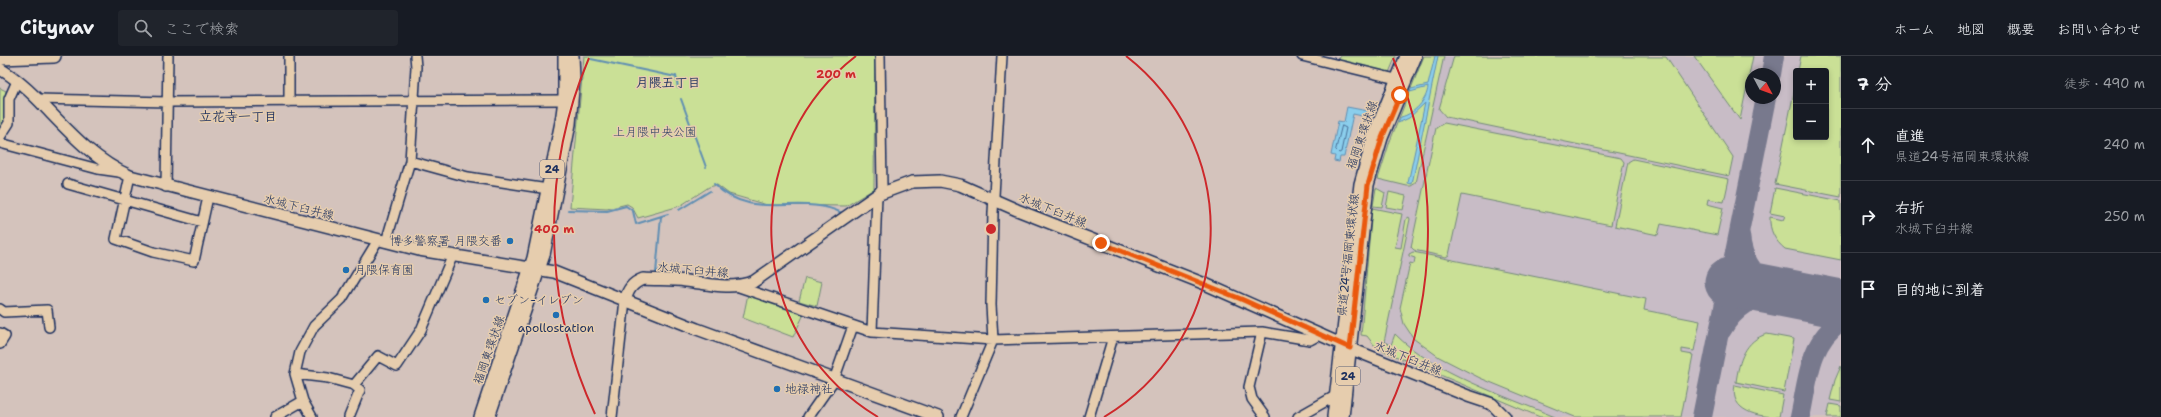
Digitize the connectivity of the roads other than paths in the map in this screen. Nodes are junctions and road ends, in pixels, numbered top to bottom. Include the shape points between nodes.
1 (54, 56) edge
2 (168, 56) edge
3 (289, 56) edge
4 (415, 56) edge
5 (564, 56) edge
6 (573, 56) edge
7 (880, 56) edge
8 (1002, 56) edge
9 (1302, 56) edge
10 (1406, 56) edge
11 (1416, 56) edge
12 (0, 58) edge
13 (0, 69) edge
14 (1396, 79) junction
15 (18, 81) junction
16 (37, 99) junction
17 (413, 100) junction
18 (564, 100) junction
19 (168, 102) junction
20 (289, 102) junction
21 (0, 137) edge
22 (0, 144) edge
23 (410, 161) junction
24 (125, 174) junction
25 (68, 184) dead end
26 (166, 187) junction
27 (548, 189) junction
28 (876, 195) junction
29 (208, 198) junction
30 (994, 200) junction
31 (124, 201) junction
32 (202, 222) junction
33 (382, 241) junction
34 (452, 257) junction
35 (535, 269) junction
36 (739, 287) junction
37 (625, 300) junction
38 (0, 309) edge
39 (854, 326) junction
40 (49, 327) dead end
41 (872, 332) junction
42 (1262, 332) junction
43 (0, 333) edge
44 (1320, 334) junction
45 (1113, 337) junction
46 (993, 340) junction
47 (0, 344) edge
48 (1346, 346) junction
49 (295, 374) junction
50 (834, 380) junction
51 (354, 385) junction
52 (1335, 396) junction
53 (303, 401) junction
54 (275, 417) edge
55 (312, 417) edge
56 (349, 417) edge
57 (480, 417) edge
58 (489, 417) edge
59 (612, 417) edge
60 (808, 417) edge
61 (938, 417) edge
62 (961, 417) edge
63 (1089, 417) edge
64 (1265, 417) edge
65 (1298, 417) edge
66 (1333, 417) edge
67 (1343, 417) edge
68 (1505, 417) edge

1 - 12 highway
2 - 19 street
3 - 20 street
4 - 17 street
5 - 18 main road, 福岡東環状線 / 24
6 - 35 main road, 福岡東環状線 / 24 via 570,124
7 - 28 street via 882,188
8 - 30 street
9 - 14 street
10 - 14 main road, 福岡東環状線 / 24
11 - 48 main road, 県道24号福岡東環状線 / 24 via 1382,138 1370,178
13 - 15 main road, 水城下臼井線
14 - 48 main road, 福岡東環状線 / 24 via 1367,155 1360,184
15 - 16 main road, 水城下臼井線
15 - 21 street via 9,99 9,123
16 - 19 street
16 - 24 main road, 水城下臼井線 via 90,152
17 - 18 street
17 - 20 street
17 - 23 street
18 - 27 main road, 福岡東環状線 / 24
19 - 20 street
19 - 26 street
22 - 24 street
23 - 27 street via 468,177
23 - 33 street
24 - 26 main road, 水城下臼井線
24 - 31 street
25 - 31 street
26 - 29 main road, 水城下臼井線
27 - 35 main road, 福岡東環状線 / 24
28 - 30 main road, 水城下臼井線 via 912,182 928,180 960,185
28 - 36 main road, 水城下臼井線 via 765,275
28 - 41 street
29 - 32 street
29 - 33 main road, 水城下臼井線
30 - 44 main road, 水城下臼井線 via 1205,284
30 - 46 street via 991,305
31 - 32 street
31 - 32 street via 116,239 153,252 194,262
33 - 34 main road, 水城下臼井線
33 - 49 street via 342,299 314,326 300,352
34 - 35 main road, 水城下臼井線
34 - 51 street via 421,330 397,366 378,356
35 - 37 main road, 水城下臼井線 via 554,272
35 - 57 main road, 福岡東環状線 / 24
35 - 58 main road, 福岡東環状線 / 24
36 - 37 main road, 水城下臼井線 via 643,279 628,290
36 - 39 street
37 - 50 main road, 水城下臼井線
37 - 59 street
38 - 40 street via 4,312 47,310
39 - 41 street
39 - 50 street
41 - 46 street
42 - 44 street via 1310,340
42 - 45 street
42 - 64 street via 1249,387 1252,399
43 - 47 street via 5,336
44 - 48 main road, 水城下臼井線
45 - 46 street
45 - 63 street
46 - 62 street
48 - 52 main road, 福岡東環状線 / 24
48 - 67 main road, 県道24号福岡東環状線 / 24
48 - 68 main road, 水城下臼井線 via 1492,404
49 - 51 street via 328,378
49 - 53 street
50 - 60 street
50 - 61 main road, 水城下臼井線
51 - 56 street via 360,390
52 - 65 street
52 - 66 main road, 福岡東環状線 / 24
53 - 54 street
53 - 55 street

